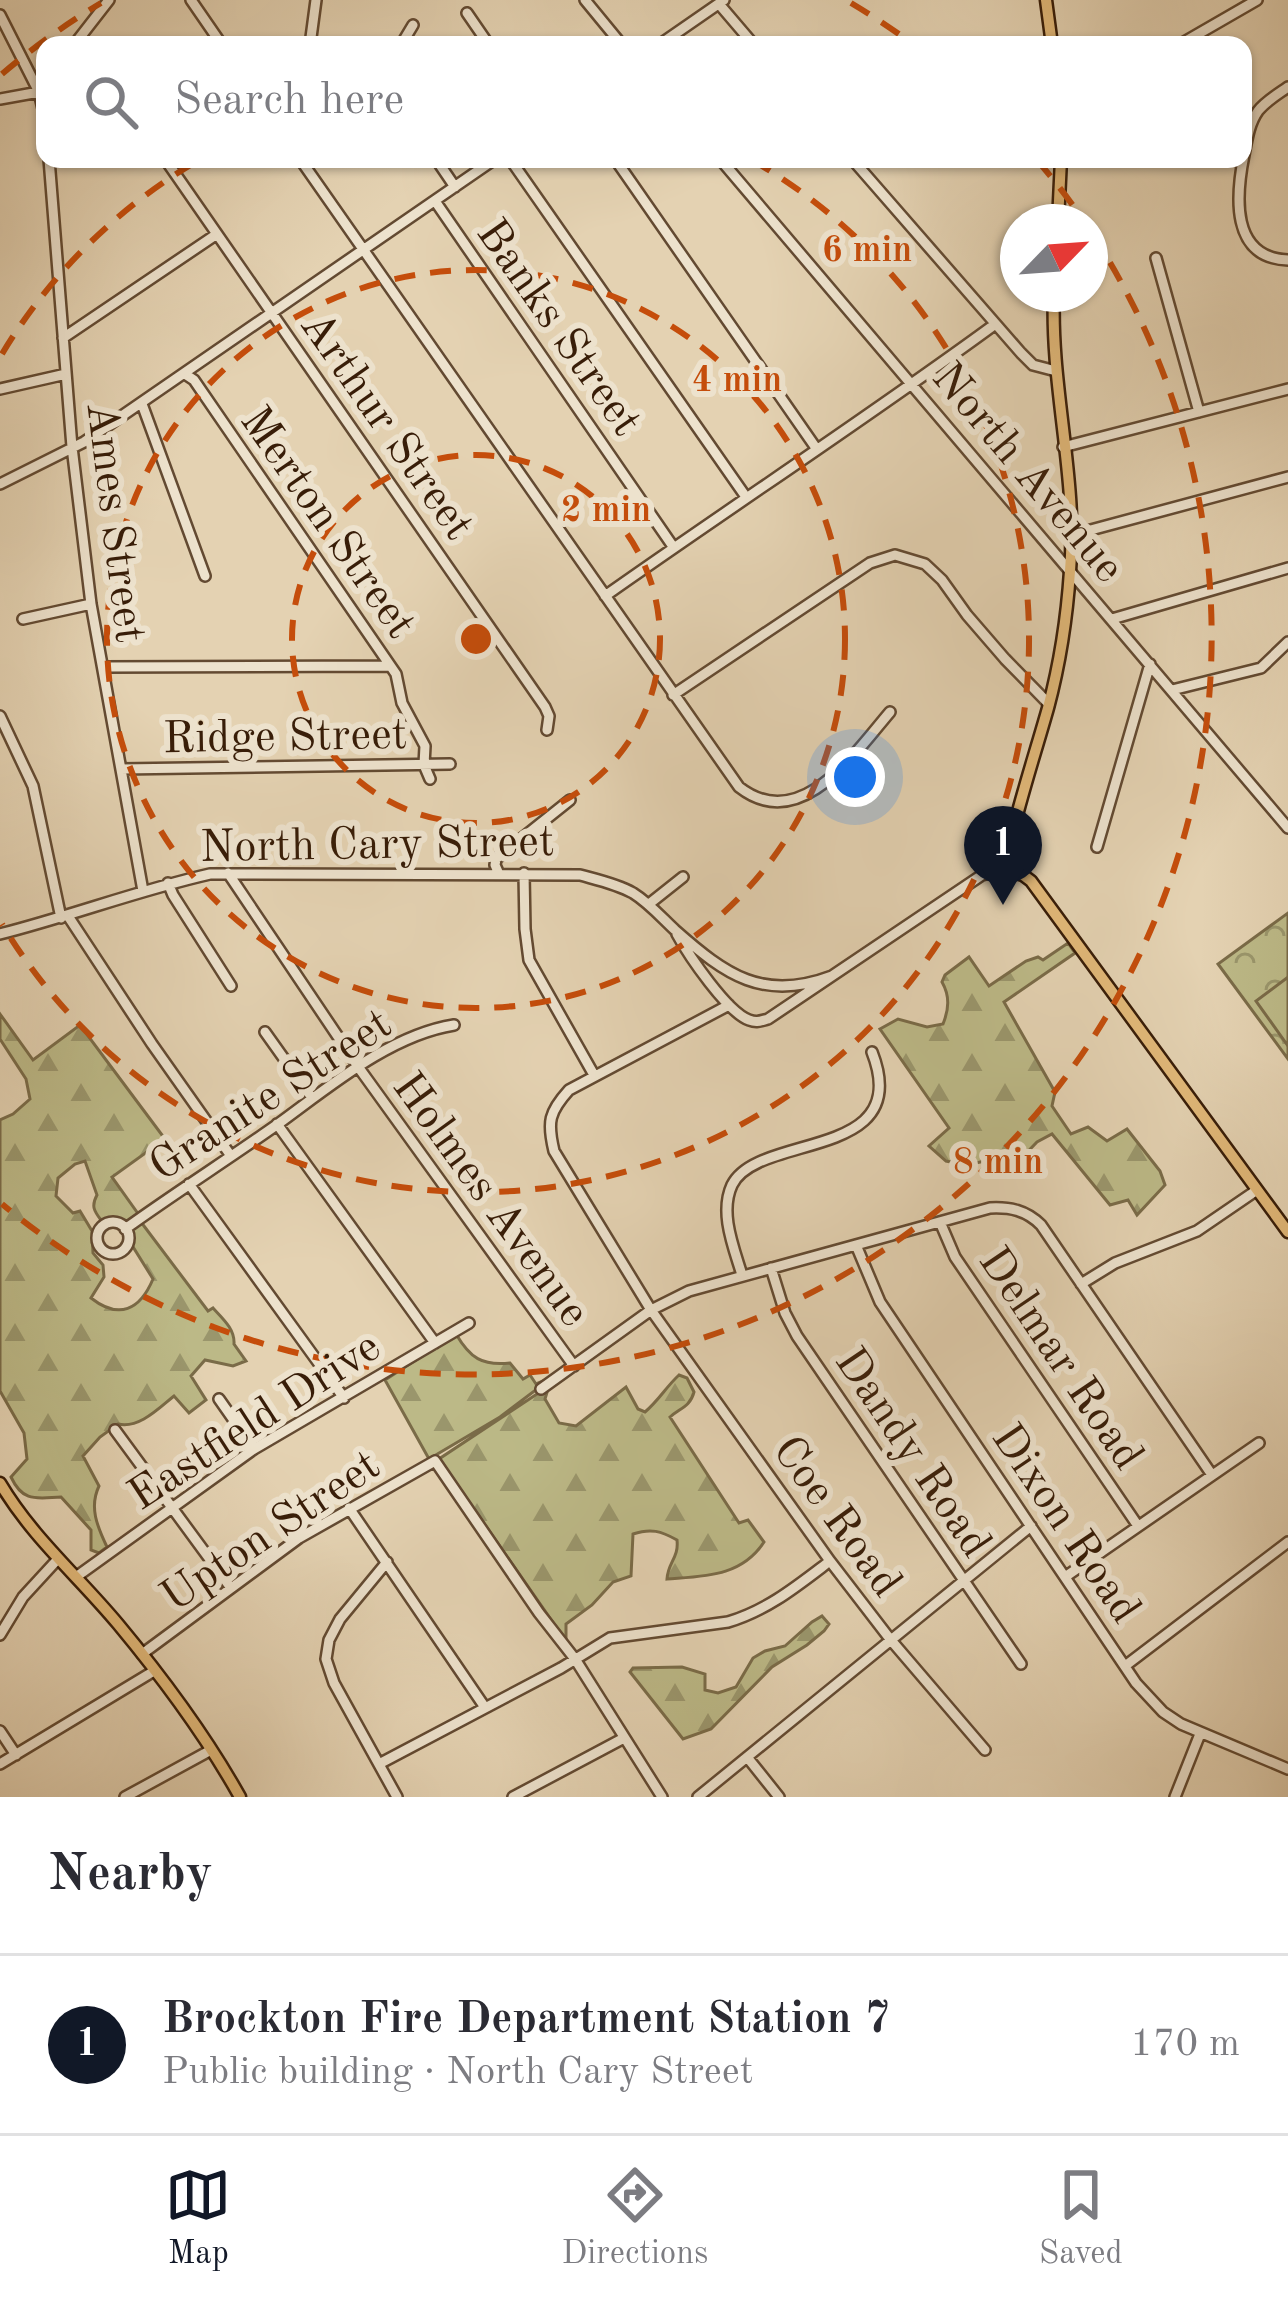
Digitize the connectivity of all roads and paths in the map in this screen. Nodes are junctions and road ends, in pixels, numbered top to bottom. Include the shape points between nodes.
1 (109, 0) edge
2 (191, 0) edge
3 (316, 0) edge
4 (585, 0) edge
5 (1046, 0) edge
6 (1257, 0) edge
7 (720, 1) edge
8 (467, 13) dead end
9 (0, 15) edge
10 (413, 25) dead end
11 (84, 36) edge
12 (216, 36) edge
13 (311, 36) edge
14 (406, 36) edge
15 (483, 36) edge
16 (615, 36) edge
17 (671, 36) edge
18 (747, 36) edge
19 (1051, 36) edge
20 (1195, 36) edge
21 (36, 78) edge
22 (1288, 87) edge
23 (36, 90) edge
24 (0, 99) edge
25 (1252, 122) edge
26 (50, 168) edge
27 (171, 168) edge
28 (306, 168) edge
29 (442, 168) edge
30 (482, 168) edge
31 (516, 168) edge
32 (621, 168) edge
33 (728, 168) edge
34 (860, 168) edge
35 (1061, 168) edge
36 (1241, 168) edge
37 (455, 187) junction
38 (435, 201) junction
39 (1059, 204) edge
40 (217, 234) junction
41 (363, 250) junction
42 (1156, 258) dead end
43 (1288, 260) edge
44 (1053, 312) edge
45 (272, 314) junction
46 (994, 325) junction
47 (63, 338) junction
48 (1056, 371) junction
49 (66, 374) junction
50 (185, 374) junction
51 (913, 384) junction
52 (1, 386) edge
53 (1288, 389) edge
54 (142, 404) junction
55 (1198, 412) junction
56 (72, 447) junction
57 (816, 448) junction
58 (1063, 448) junction
59 (1288, 478) edge
60 (0, 484) edge
61 (746, 497) junction
62 (1072, 535) junction
63 (674, 548) junction
64 (1288, 568) edge
65 (1070, 570) junction
66 (205, 576) dead end
67 (604, 596) junction
68 (91, 604) junction
69 (23, 619) dead end
70 (1112, 619) junction
71 (1288, 642) edge
72 (1150, 664) junction
73 (390, 666) junction
74 (103, 667) junction
75 (1172, 690) junction
76 (673, 695) junction
77 (1049, 704) junction
78 (890, 712) dead end
79 (0, 716) edge
80 (548, 730) dead end
81 (450, 764) dead end
82 (424, 765) junction
83 (121, 769) junction
84 (430, 779) dead end
85 (570, 800) dead end
86 (1284, 815) edge
87 (1288, 827) edge
88 (1097, 847) dead end
89 (1004, 868) junction
90 (229, 873) junction
91 (524, 873) junction
92 (499, 874) junction
93 (683, 877) dead end
94 (168, 883) junction
95 (143, 891) junction
96 (649, 904) junction
97 (65, 917) junction
98 (0, 922) edge
99 (675, 930) junction
100 (4, 933) edge
101 (832, 976) junction
102 (231, 986) dead end
103 (729, 1005) junction
104 (454, 1025) dead end
105 (265, 1031) dead end
106 (872, 1052) dead end
107 (359, 1068) junction
108 (594, 1075) junction
109 (312, 1098) junction
110 (278, 1124) junction
111 (231, 1156) junction
112 (189, 1184) junction
113 (1257, 1190) junction
114 (940, 1222) junction
115 (125, 1228) dead end
116 (1288, 1232) edge
117 (856, 1245) junction
118 (771, 1268) junction
119 (742, 1275) junction
120 (1081, 1284) junction
121 (651, 1310) junction
122 (469, 1322) dead end
123 (435, 1342) junction
124 (574, 1366) junction
125 (541, 1388) dead end
126 (344, 1398) junction
127 (219, 1399) dead end
128 (115, 1430) dead end
129 (1258, 1443) dead end
130 (254, 1449) junction
131 (1212, 1475) junction
132 (0, 1483) edge
133 (172, 1506) junction
134 (349, 1508) junction
135 (1030, 1526) junction
136 (1138, 1526) junction
137 (1288, 1542) edge
138 (57, 1560) junction
139 (830, 1561) junction
140 (387, 1562) junction
141 (76, 1577) junction
142 (1065, 1577) junction
143 (962, 1580) junction
144 (231, 1588) junction
145 (0, 1635) edge
146 (890, 1639) junction
147 (142, 1654) junction
148 (574, 1659) junction
149 (1021, 1664) dead end
150 (1125, 1666) junction
151 (154, 1671) junction
152 (484, 1706) junction
153 (0, 1731) edge
154 (1200, 1734) junction
155 (625, 1738) junction
156 (211, 1750) junction
157 (986, 1750) dead end
158 (16, 1755) junction
159 (747, 1756) junction
160 (0, 1764) edge
161 (379, 1764) junction
162 (1288, 1769) edge
163 (542, 1782) junction
164 (125, 1797) edge
165 (240, 1797) edge
166 (397, 1797) edge
167 (513, 1797) edge
168 (550, 1797) edge
169 (662, 1797) edge
170 (698, 1797) edge
171 (779, 1797) edge
172 (1174, 1797) edge

1 - 11 street
2 - 12 street
3 - 13 street
4 - 16 street
5 - 19 main road
6 - 20 street
7 - 17 street
7 - 18 street
8 - 15 street
9 - 21 street
10 - 14 street
22 - 25 street
23 - 24 street
26 - 47 street, Ames Street
27 - 40 street, Arthur Street
28 - 41 street
29 - 37 street
30 - 37 street
31 - 61 street
32 - 57 street
33 - 51 street, North Avenue
34 - 46 street
35 - 39 main road
36 - 43 street via 1243,230 1276,260
37 - 38 street
38 - 41 street
38 - 63 street, Banks Street
40 - 45 street, Arthur Street
40 - 47 street
41 - 45 street
41 - 67 street
42 - 55 street
44 - 48 main road
45 - 50 street
45 - 80 street, Arthur Street via 544,707
46 - 48 street via 1033,365
46 - 51 street
47 - 49 street, Ames Street
48 - 58 main road
49 - 52 street
49 - 56 street, Ames Street
50 - 54 street
50 - 73 street, Merton Street
51 - 57 street
51 - 65 street, North Avenue
53 - 55 street
54 - 56 street
54 - 66 street
55 - 58 street
56 - 60 street
56 - 68 street, Ames Street
57 - 61 street
58 - 62 main road
59 - 62 street
61 - 63 street
62 - 65 main road
63 - 67 street
64 - 70 street
65 - 70 street, North Avenue
65 - 77 main road
67 - 76 street
68 - 69 street
68 - 74 street, Ames Street
70 - 72 street, North Avenue
71 - 75 street via 1261,668
72 - 75 street, North Avenue
72 - 88 street
73 - 74 street
73 - 82 street, Merton Street via 424,746
74 - 83 street, Ames Street
75 - 86 street, North Avenue
76 - 77 street via 870,563 895,555 935,572
76 - 78 street via 739,788 764,801 821,787
77 - 89 main road
79 - 97 street via 33,786
81 - 82 street, Ridge Street
82 - 83 street, Ridge Street
82 - 84 street, Merton Street
83 - 95 street, Ames Street
85 - 92 street via 496,860
86 - 87 street, North Avenue
89 - 101 street, North Cary Street
89 - 113 main road via 1031,881
90 - 92 street, North Cary Street
90 - 94 street, North Cary Street
90 - 107 street, Holmes Avenue
91 - 92 street, North Cary Street
91 - 96 street, North Cary Street via 580,875
91 - 108 street via 529,960
93 - 96 street
94 - 95 street, North Cary Street
94 - 102 street
95 - 97 street, North Cary Street
96 - 99 street, North Cary Street
97 - 100 street, North Cary Street
97 - 111 street
98 - 100 street
99 - 101 street, North Cary Street via 750,982 794,986
99 - 103 street, North Cary Street
101 - 103 street, North Cary Street via 768,1019 745,1019
103 - 108 street
104 - 107 street, Granite Street via 400,1042
105 - 109 street
106 - 119 street via 880,1082 864,1118 734,1180 727,1215
107 - 109 street, Granite Street
107 - 124 street, Holmes Avenue
108 - 121 street, Coe Road via 556,1104 554,1150
109 - 110 street, Granite Street
110 - 111 street, Granite Street
110 - 123 street
111 - 112 street, Granite Street
112 - 115 street, Granite Street
112 - 126 street
113 - 116 main road
113 - 120 street via 1197,1231
114 - 117 street
114 - 120 street via 990,1208 1024,1212
114 - 136 street, Delmar Road via 961,1266
117 - 118 street
117 - 135 street, Dixon Road via 880,1302
118 - 119 street
118 - 143 street, Dandy Road via 797,1336
119 - 121 street
120 - 131 street
121 - 124 street
121 - 139 street, Coe Road
122 - 123 street, Eastfield Drive
123 - 126 street, Eastfield Drive
124 - 125 street
126 - 130 street, Eastfield Drive
127 - 130 street
128 - 133 street
129 - 131 street
130 - 133 street, Eastfield Drive
131 - 136 street
132 - 138 main road
133 - 141 street, Eastfield Drive
133 - 144 street
134 - 140 street
134 - 144 street, Upton Street
134 - 148 street, Upton Street via 435,1461
135 - 142 street, Dixon Road
135 - 143 street
136 - 142 street
137 - 150 street
138 - 141 main road
138 - 145 street
139 - 146 street, Coe Road
139 - 148 street via 744,1617 623,1634
140 - 152 street
140 - 161 street via 340,1619 326,1659
141 - 147 main road
142 - 150 street, Dixon Road
143 - 146 street
143 - 149 street, Dandy Road
144 - 147 street, Upton Street
146 - 157 street, Coe Road
146 - 159 street
147 - 151 main road
148 - 152 street
148 - 155 street
150 - 154 street, Dixon Road via 1163,1712
151 - 156 main road
151 - 158 street
152 - 161 street
153 - 158 street
154 - 162 street, Dixon Road
154 - 172 street
155 - 163 street
155 - 169 street
156 - 164 street
156 - 165 main road
158 - 160 street
159 - 170 street
159 - 171 street
161 - 166 street
163 - 167 street
163 - 168 street

